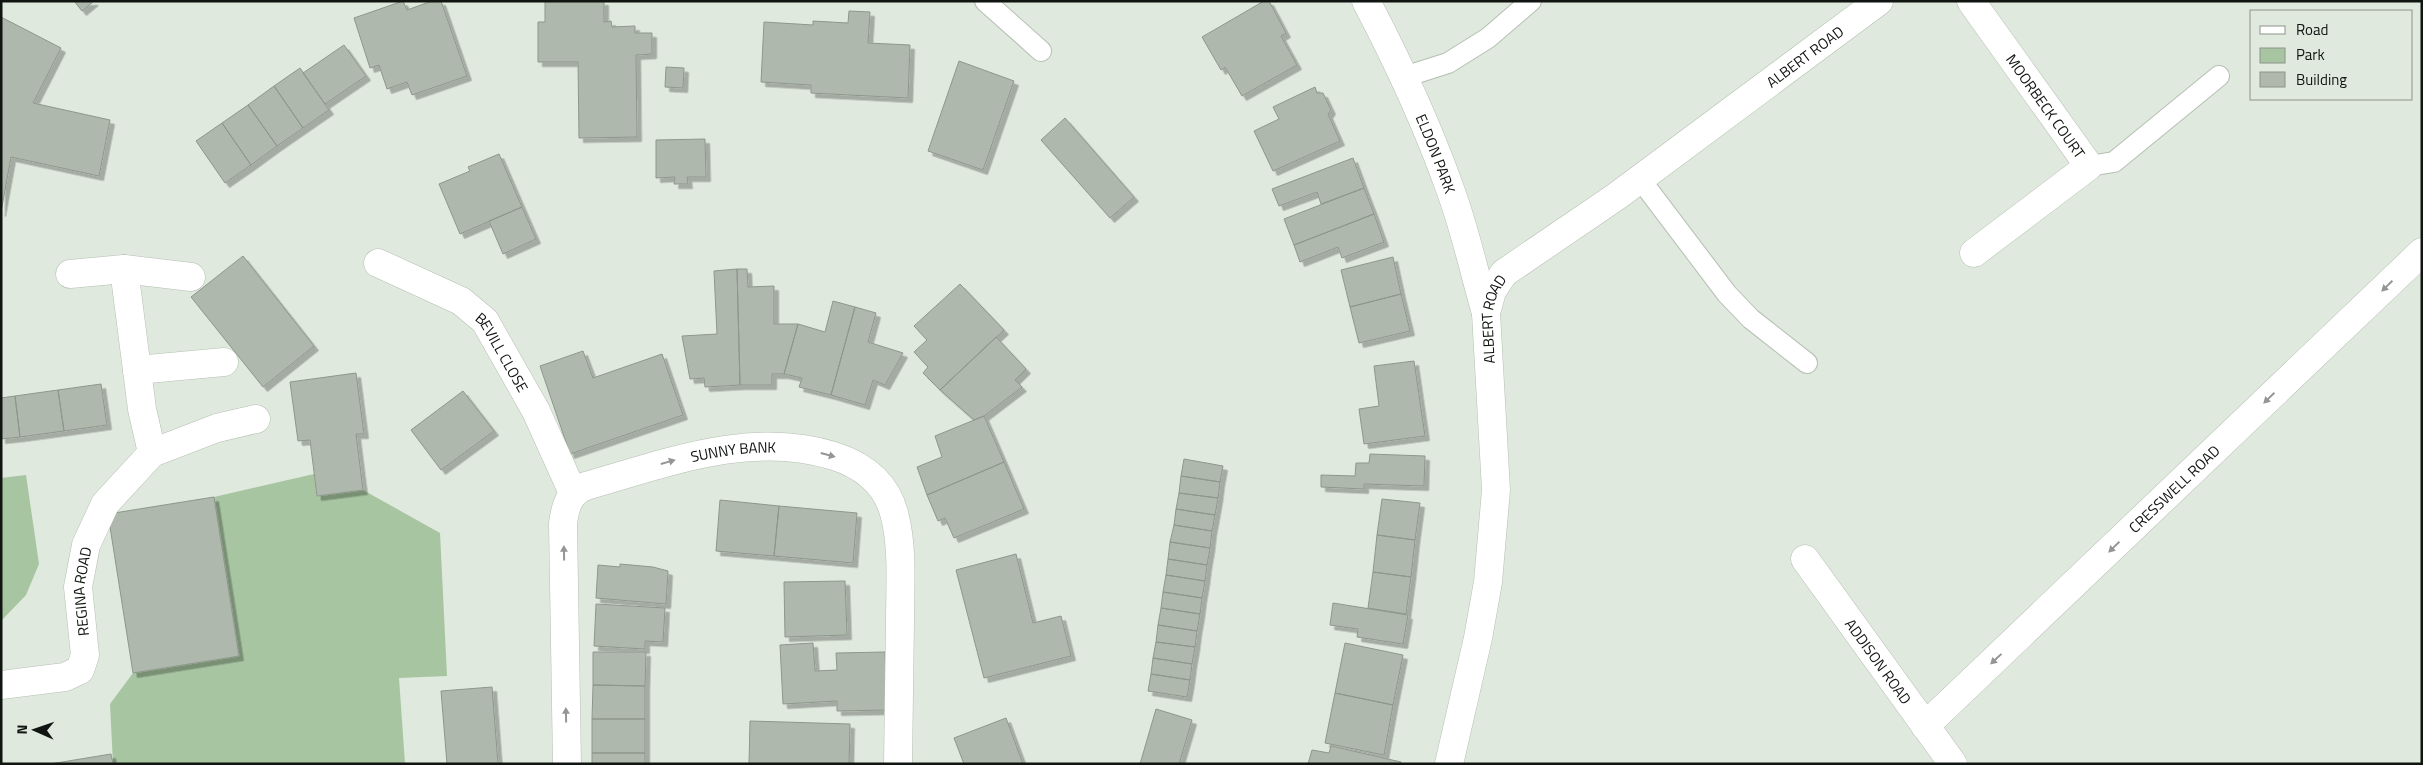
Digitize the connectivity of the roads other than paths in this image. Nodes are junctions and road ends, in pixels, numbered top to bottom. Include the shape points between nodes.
1 (985, 1) edge
2 (1366, 1) edge
3 (1531, 1) edge
4 (1879, 1) edge
5 (1971, 1) edge
6 (1041, 51) dead end
7 (2219, 76) dead end
8 (1404, 77) junction
9 (2089, 166) junction
10 (1640, 179) junction
11 (2422, 252) edge
12 (1974, 253) dead end
13 (378, 263) dead end
14 (124, 269) junction
15 (70, 274) dead end
16 (191, 276) dead end
17 (1486, 314) junction
18 (224, 362) dead end
19 (1807, 363) dead end
20 (137, 370) junction
21 (256, 419) dead end
22 (152, 453) junction
23 (573, 493) junction
24 (1805, 559) dead end
25 (1, 685) edge
26 (1925, 726) junction
27 (568, 764) edge
28 (898, 764) edge
29 (1448, 764) edge
30 (1953, 764) edge

1 - 6 lane
2 - 8 street, ELDON PARK
3 - 8 lane via 1488,38 1448,63
4 - 10 street, ALBERT ROAD
5 - 9 street, MOORBECK COURT
7 - 9 lane via 2114,162
8 - 17 street, ELDON PARK via 1451,190
9 - 12 street, MOORBECK COURT
10 - 17 street, ALBERT ROAD via 1504,273 1492,291
10 - 19 lane via 1727,294 1751,319
11 -> 26 street, CRESSWELL ROAD
13 - 23 street, BEVILL CLOSE via 461,301 485,321 536,411
14 - 15 street
14 - 16 street
14 - 20 street
17 - 29 street, ALBERT ROAD via 1495,451 1494,529 1478,638
18 - 20 street
20 - 22 street
21 - 22 street, REGINA ROAD via 217,428
22 - 25 street, REGINA ROAD via 106,504 86,545 78,587 85,655 80,670 64,677
27 -> 23 street via 563,524 564,510
23 -> 28 street, SUNNY BANK via 586,486 674,460 726,449 764,446 844,459 874,478 889,499 898,542
24 - 26 street, ADDISON ROAD
26 - 30 street, ADDISON ROAD

